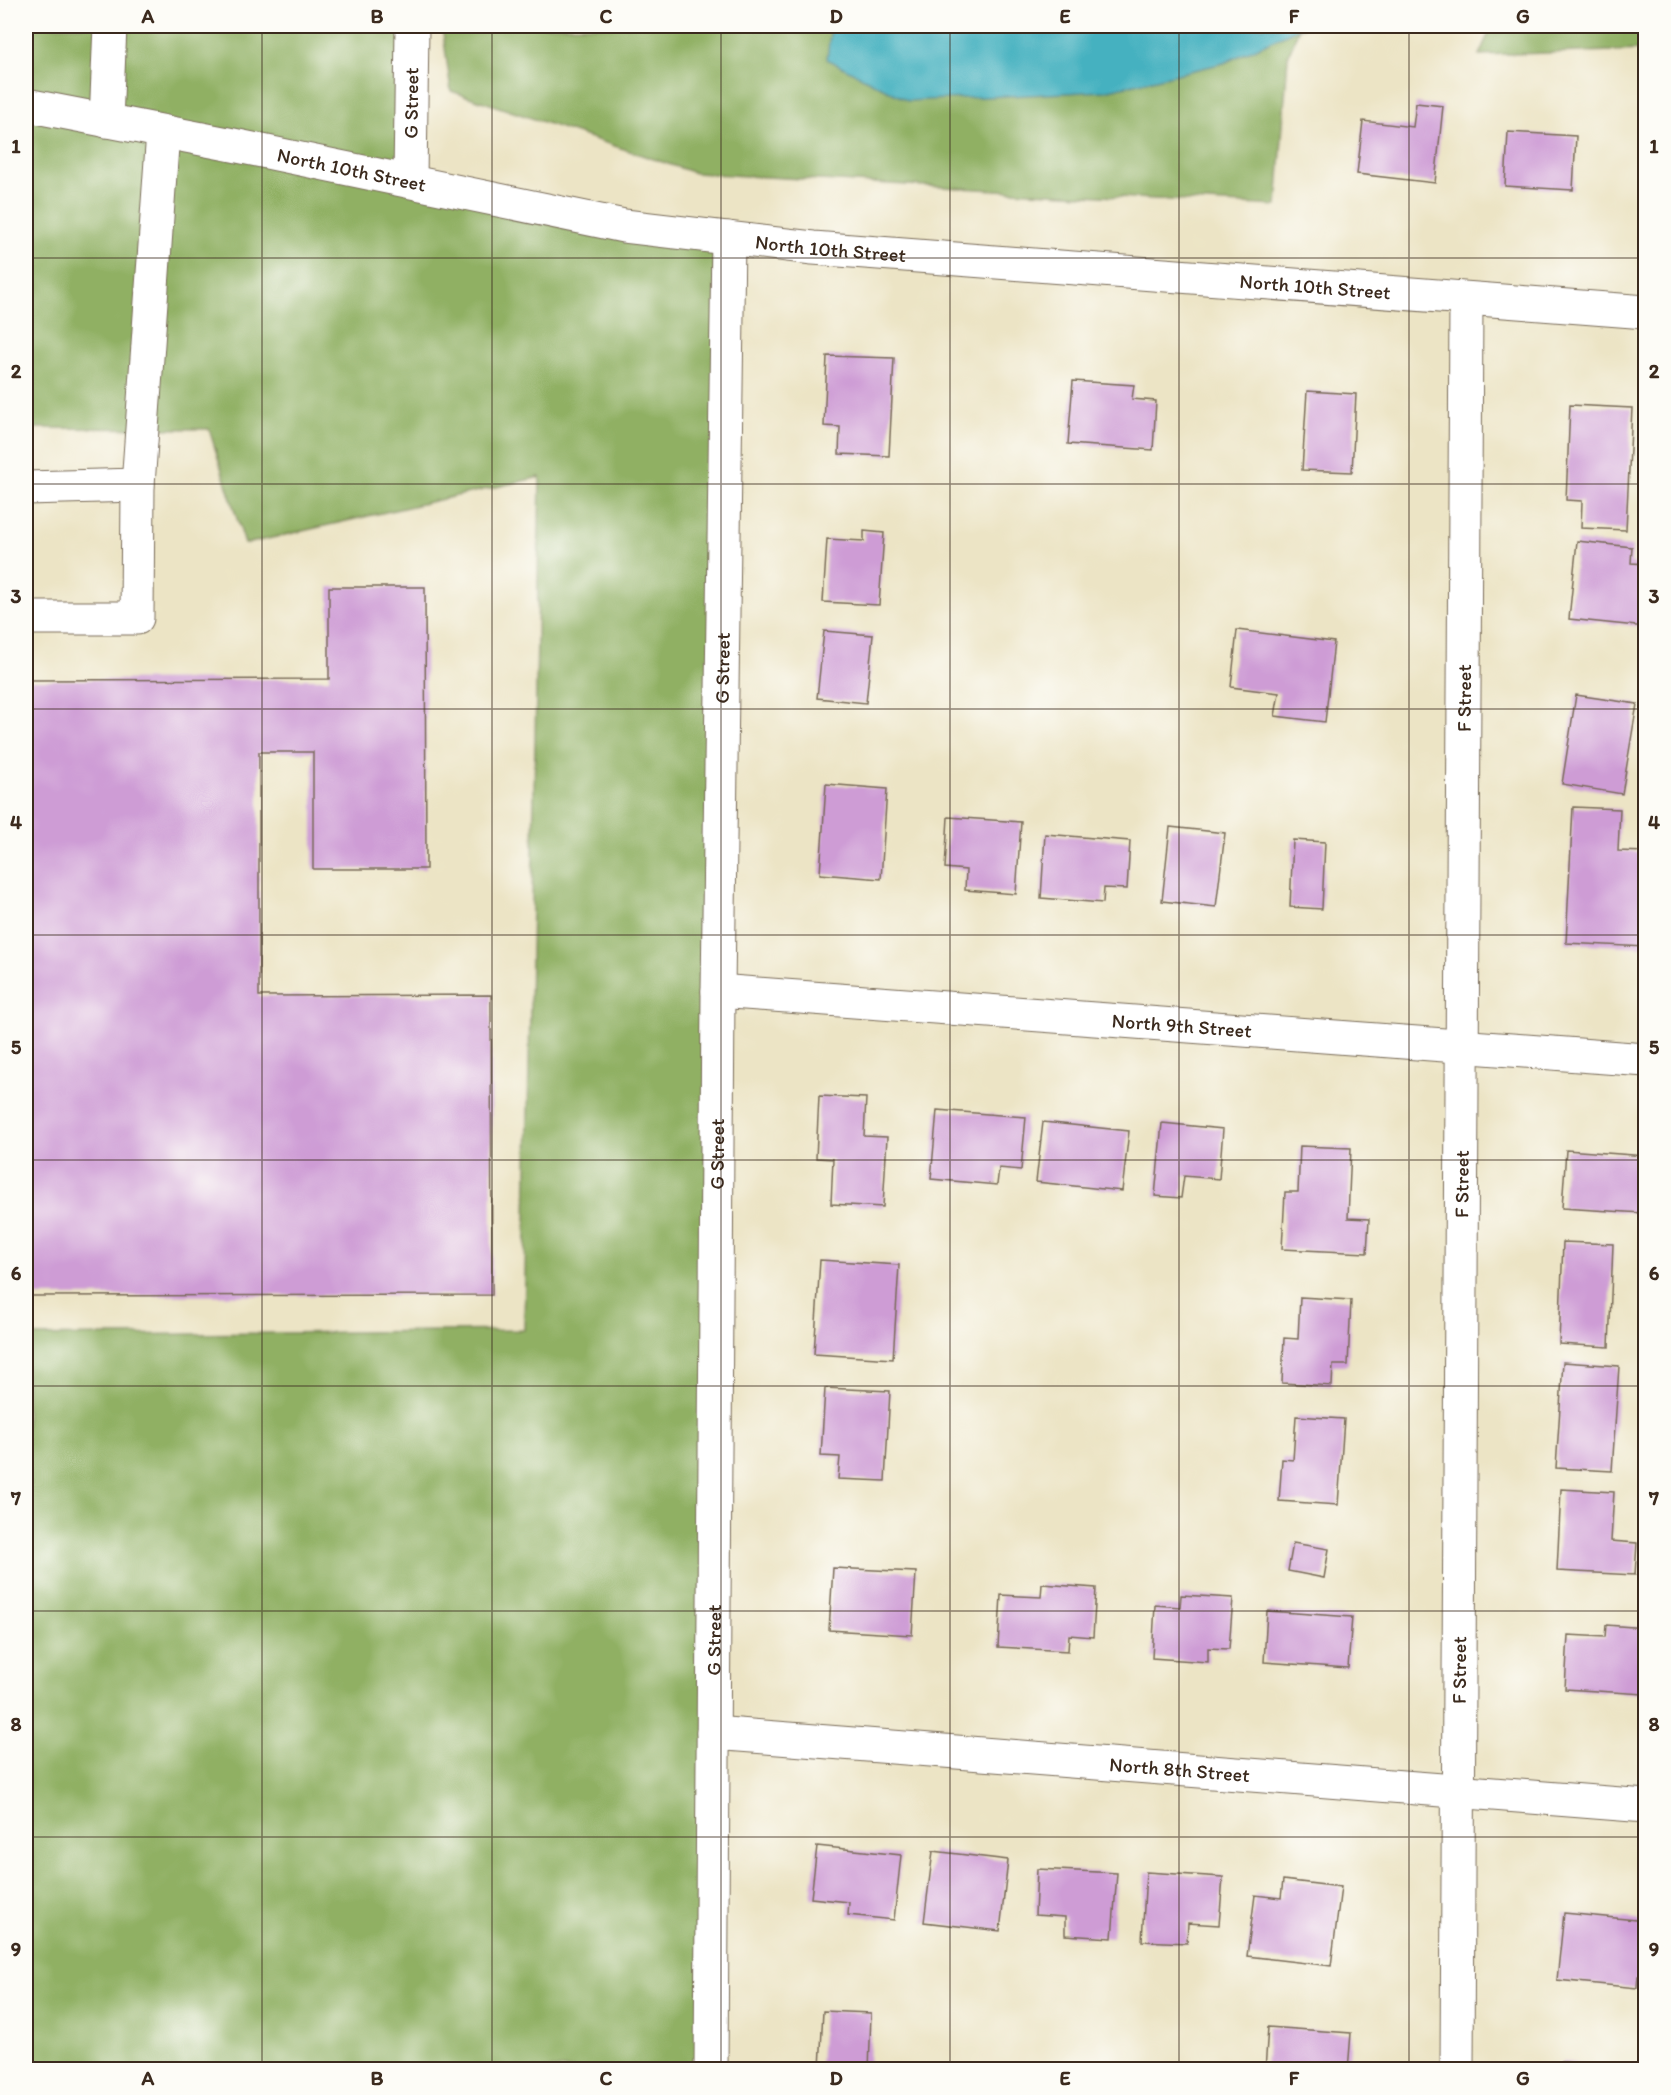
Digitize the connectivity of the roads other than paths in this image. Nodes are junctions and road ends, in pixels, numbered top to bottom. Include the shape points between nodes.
1 (110, 26) edge
2 (412, 26) edge
3 (26, 105) edge
4 (106, 121) junction
5 (163, 132) junction
6 (410, 181) junction
7 (728, 238) junction
8 (1466, 299) junction
9 (1646, 312) edge
10 (138, 485) junction
11 (26, 488) edge
12 (26, 618) edge
13 (718, 991) junction
14 (1463, 1046) junction
15 (1646, 1060) edge
16 (712, 1733) junction
17 (1458, 1791) junction
18 (1646, 1806) edge
19 (711, 2070) edge
20 (1457, 2070) edge

1 - 4 street
2 - 6 street, G Street
3 - 4 street, North 10th Street
4 - 5 street, North 10th Street
5 - 6 street, North 10th Street
5 - 10 street
6 - 7 street, North 10th Street via 624,226
7 - 8 street, North 10th Street
7 - 13 street, G Street
8 - 9 street, North 10th Street
8 - 14 street, F Street
10 - 11 street
10 - 12 street via 137,618
13 - 14 street, North 9th Street
13 - 16 street, G Street
14 - 15 street, North 9th Street
14 - 17 street, F Street
16 - 17 street, North 8th Street
16 - 19 street, G Street
17 - 18 street, North 8th Street
17 - 20 street, F Street

